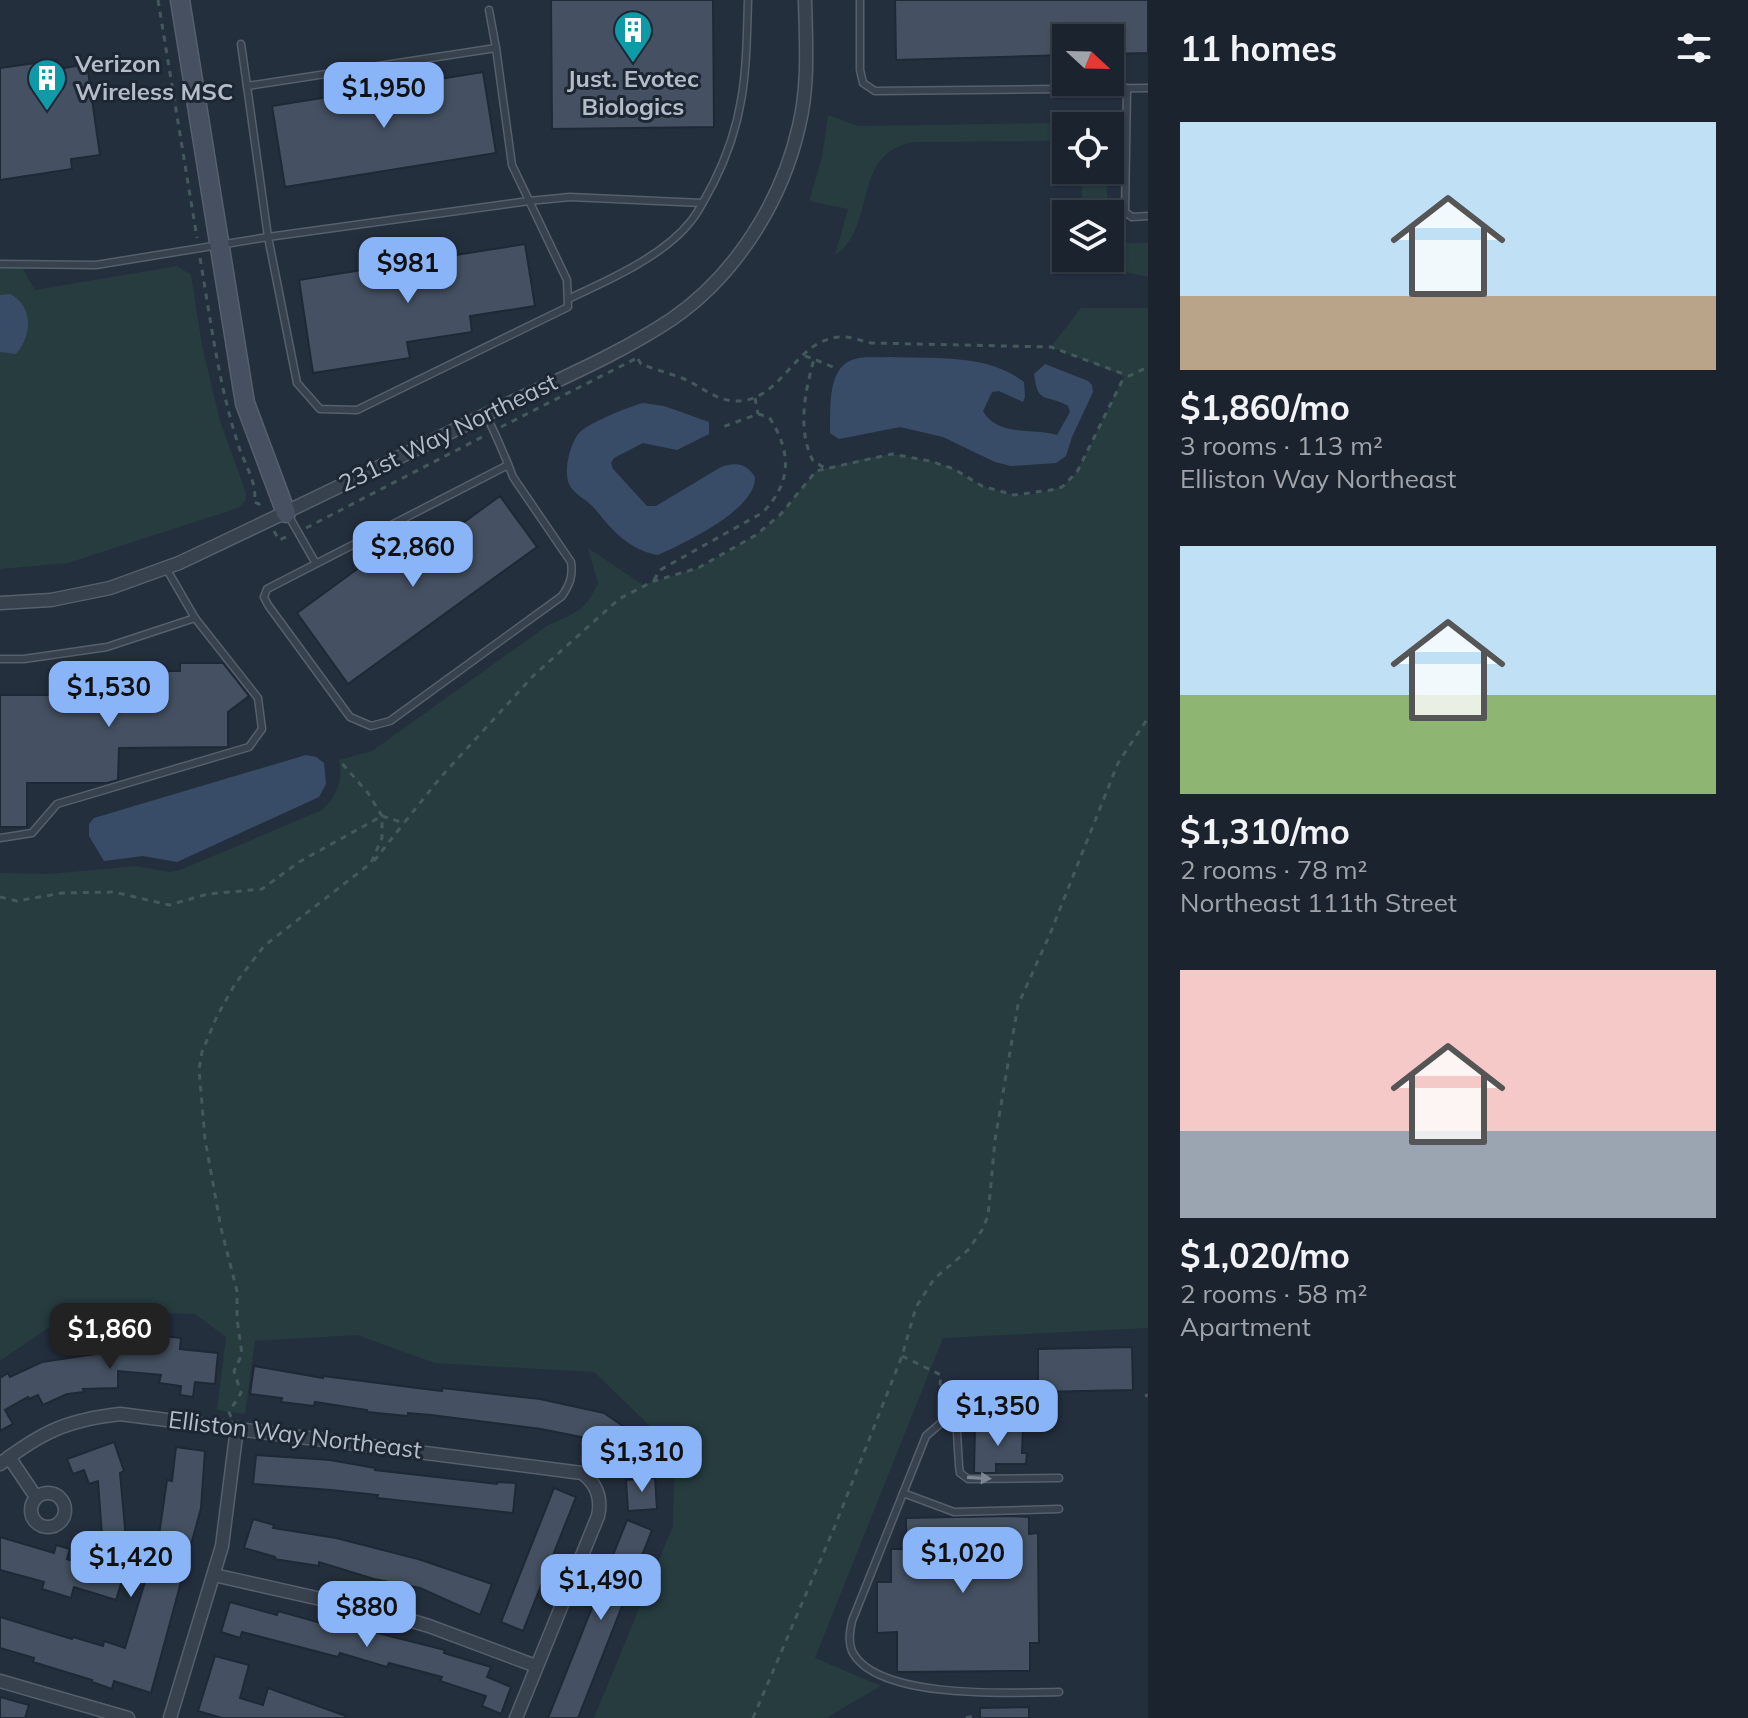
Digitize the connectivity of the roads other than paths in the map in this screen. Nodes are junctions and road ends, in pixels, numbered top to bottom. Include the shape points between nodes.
1 (180, 0) edge
2 (748, 0) edge
3 (805, 0) edge
4 (860, 0) edge
5 (489, 10) dead end
6 (241, 44) dead end
7 (496, 48) junction
8 (247, 86) junction
9 (1127, 88) junction
10 (1148, 88) edge
11 (529, 201) junction
12 (702, 203) junction
13 (1148, 216) edge
14 (268, 237) junction
15 (219, 245) junction
16 (0, 264) edge
17 (568, 299) junction
18 (486, 415) junction
19 (508, 465) junction
20 (286, 513) junction
21 (315, 562) junction
22 (166, 568) junction
23 (0, 603) edge
24 (195, 618) junction
25 (0, 659) edge
26 (0, 838) edge
27 (237, 1428) junction
28 (5, 1461) edge
29 (1059, 1478) dead end
30 (903, 1493) junction
31 (36, 1497) dead end
32 (1059, 1509) dead end
33 (214, 1575) junction
34 (536, 1666) junction
35 (0, 1681) edge
36 (1059, 1692) dead end
37 (128, 1718) edge
38 (170, 1718) edge
39 (516, 1718) edge

1 - 15 street
2 - 12 lane via 739,119 728,154
3 - 18 street, 231st Way Northeast via 800,125 774,198 736,258 672,319
4 - 9 lane via 860,70 863,83 875,91
5 - 7 lane
6 - 8 lane
7 - 8 lane
7 - 11 lane via 512,165
8 - 14 lane
9 - 10 lane
9 - 13 lane via 1125,212
11 - 12 lane via 570,197
11 - 14 lane
11 - 17 lane via 567,280
12 - 17 lane via 691,222 665,245
14 - 15 lane
14 - 17 lane via 297,383 320,409 357,410 568,307
15 - 16 lane via 96,265
15 - 20 street via 245,403
18 - 19 lane
18 - 20 street, 231st Way Northeast
19 - 21 lane
19 - 21 lane via 571,562 570,584 562,596 380,726 350,717 264,597 267,589
20 - 21 lane
20 - 22 street, 231st Way Northeast
22 - 23 street, 231st Way Northeast via 110,588
22 - 24 lane
24 - 25 lane via 107,647
24 - 26 lane via 258,698 262,729 249,747 57,804 32,833
27 - 28 street, Elliston Way Northeast via 137,1414 106,1416 52,1429
27 - 33 street
27 - 34 street, Elliston Way Northeast via 577,1471 587,1477 599,1498 598,1516
28 - 31 street
30 -> 29 lane via 926,1436 956,1416 963,1477
30 - 32 lane via 954,1512
30 - 36 lane via 852,1621 849,1643 859,1661 882,1677 911,1686
33 - 34 street via 392,1615
33 - 38 street
34 - 39 street
35 - 37 street

